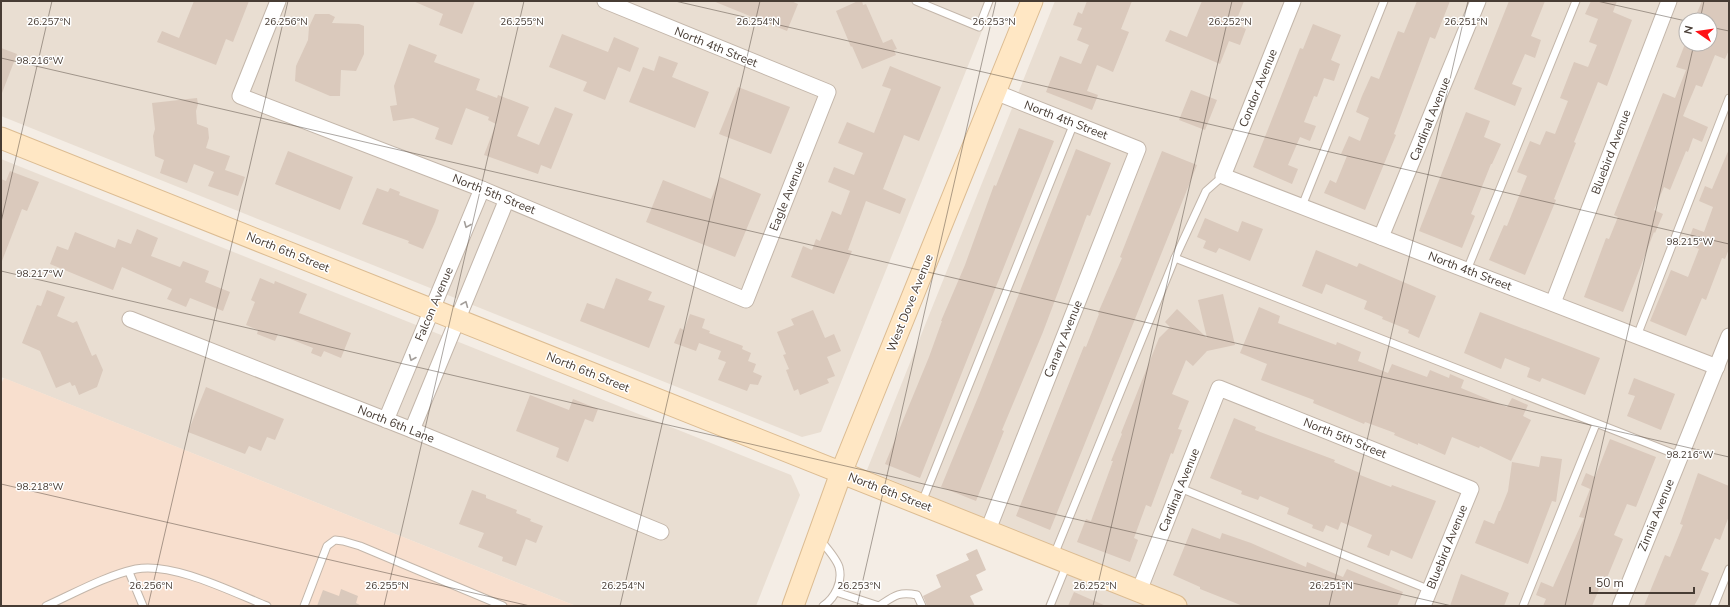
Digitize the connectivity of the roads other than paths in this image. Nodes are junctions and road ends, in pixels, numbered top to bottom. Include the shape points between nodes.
1 (278, 1) edge
2 (605, 1) edge
3 (916, 1) edge
4 (989, 1) edge
5 (1032, 1) edge
6 (1293, 1) edge
7 (1384, 1) edge
8 (1478, 1) edge
9 (1576, 1) edge
10 (1669, 1) edge
11 (828, 92) joint
12 (994, 92) junction
13 (1729, 98) edge
14 (1074, 124) junction
15 (1, 138) edge
16 (1138, 149) joint
17 (1223, 176) junction
18 (482, 189) junction
19 (506, 199) junction
20 (1302, 206) junction
21 (1381, 237) junction
22 (1176, 258) junction
23 (1467, 270) junction
24 (746, 300) joint
25 (1553, 303) junction
26 (432, 310) junction
27 (130, 319) dead end
28 (458, 320) junction
29 (1637, 336) junction
30 (1729, 336) edge
31 (1717, 366) junction
32 (1219, 388) joint
33 (386, 420) junction
34 (1596, 424) junction
35 (412, 430) junction
36 (1680, 456) junction
37 (841, 473) junction
38 (1180, 488) junction
39 (1470, 488) joint
40 (921, 504) junction
41 (988, 530) junction
42 (661, 532) dead end
43 (818, 536) junction
44 (1060, 559) junction
45 (1729, 569) edge
46 (129, 572) junction
47 (1430, 590) junction
48 (1139, 591) junction
49 (836, 592) junction
50 (1166, 604) edge
51 (46, 606) edge
52 (143, 606) edge
53 (267, 606) edge
54 (304, 606) edge
55 (503, 606) edge
56 (793, 606) edge
57 (823, 606) edge
58 (879, 606) edge
59 (922, 606) edge
60 (1050, 606) edge
61 (1423, 606) edge
62 (1523, 606) edge
63 (1620, 606) edge
64 (1714, 606) edge

1 - 18 street, North 5th Street via 240,96
2 - 11 street, North 4th Street
3 - 4 lane via 979,27
5 - 12 street, West Dove Avenue
6 - 17 street, Condor Avenue
7 - 20 lane
8 - 21 street, Cardinal Avenue
9 - 23 lane
10 - 25 street, Bluebird Avenue
11 - 24 street, Eagle Avenue
12 - 14 street, North 4th Street
12 - 37 street, West Dove Avenue
13 - 29 lane
14 - 16 street, North 4th Street
14 - 40 lane
15 - 26 street, North 6th Street
16 - 41 street, Canary Avenue
17 - 20 street, North 4th Street
17 - 22 lane via 1206,191
18 - 19 street, North 5th Street
18 -> 26 street, Falcon Avenue
19 - 24 street, North 5th Street
28 -> 19 street
20 - 21 street, North 4th Street
21 - 23 street, North 4th Street
22 - 34 lane
22 - 44 lane
23 - 25 street, North 4th Street
25 - 29 street, North 4th Street
26 - 28 street, North 6th Street
26 -> 33 street, Falcon Avenue
27 - 33 street, North 6th Lane
28 - 35 street
28 - 37 street, North 6th Street
29 - 31 street, North 4th Street
30 - 31 street, Zinnia Avenue
31 - 36 street, Zinnia Avenue
32 - 38 street, Cardinal Avenue
32 - 39 street, North 5th Street
33 - 35 street, North 6th Lane
34 - 36 lane
34 - 62 lane
35 - 42 street, North 6th Lane
36 - 63 street, Zinnia Avenue
37 - 40 street, North 6th Street
37 - 43 street, West Dove Avenue
38 - 47 lane
38 - 48 street, Cardinal Avenue
39 - 47 street, Bluebird Avenue
40 - 41 street, North 6th Street
41 - 44 street, North 6th Street
43 - 49 lane via 838,566
43 - 56 street, West Dove Avenue
44 - 48 street, North 6th Street
44 - 60 lane
45 - 64 lane
46 - 51 lane
46 - 52 lane
46 - 53 lane via 137,569 167,569
47 - 61 street, Bluebird Avenue
48 - 50 street, North 6th Street
49 - 57 lane
49 - 58 lane
54 - 55 lane via 326,546 335,540 343,540
58 - 59 lane via 904,592 917,595

